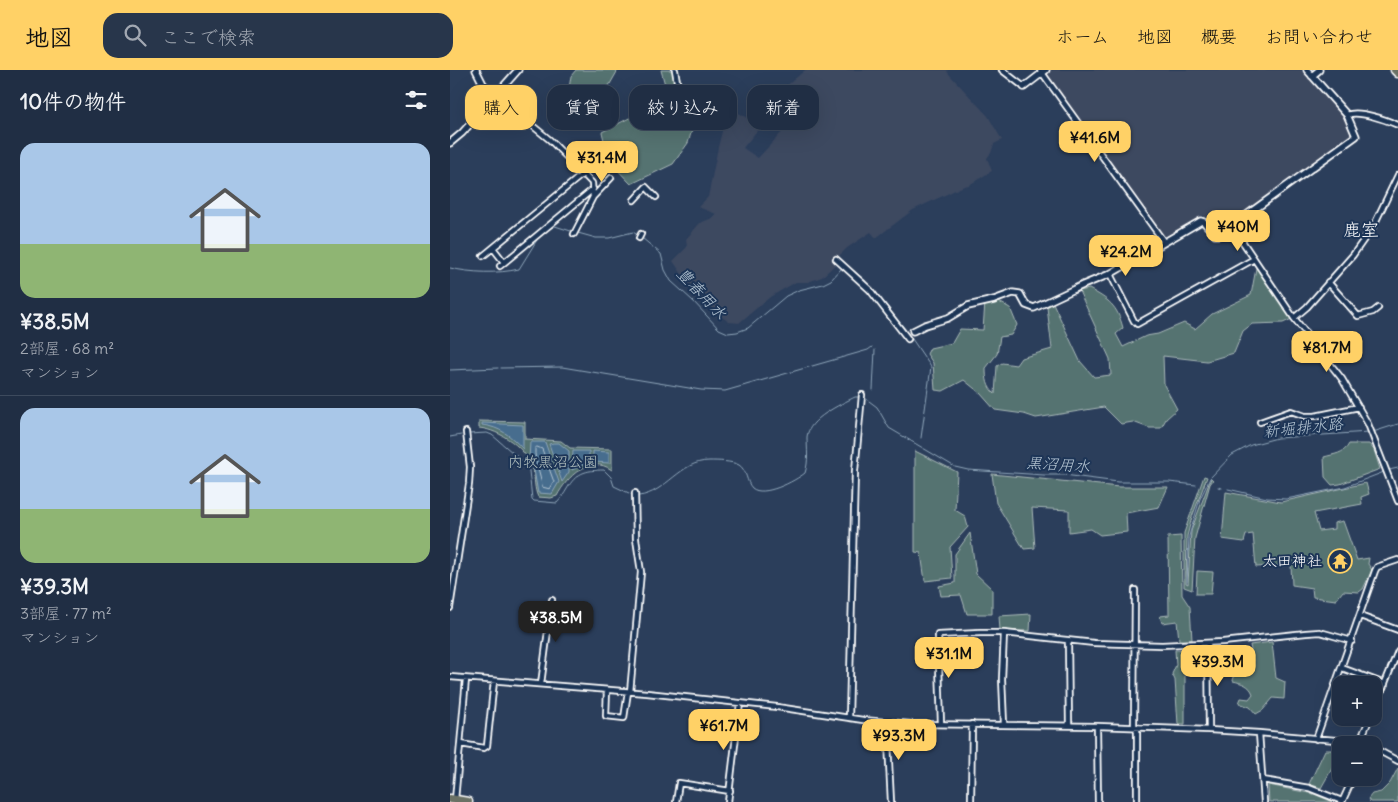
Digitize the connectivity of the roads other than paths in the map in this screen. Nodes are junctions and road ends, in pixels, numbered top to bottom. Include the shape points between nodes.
1 (476, 70) edge
2 (518, 70) edge
3 (675, 70) edge
4 (1002, 70) edge
5 (1306, 70) edge
6 (1320, 70) edge
7 (1395, 70) edge
8 (1043, 71) edge
9 (1398, 73) edge
10 (1312, 76) junction
11 (484, 85) edge
12 (505, 85) edge
13 (678, 85) edge
14 (1024, 86) joint
15 (1347, 115) junction
16 (1398, 125) edge
17 (537, 129) edge
18 (465, 130) edge
19 (450, 143) edge
20 (583, 174) junction
21 (1398, 175) edge
22 (610, 178) dead end
23 (593, 189) junction
24 (593, 196) junction
25 (656, 196) dead end
26 (634, 200) dead end
27 (1232, 226) junction
28 (575, 232) dead end
29 (1164, 242) junction
30 (493, 248) junction
31 (484, 256) dead end
32 (836, 259) dead end
33 (1254, 259) junction
34 (504, 262) junction
35 (500, 266) dead end
36 (1110, 274) junction
37 (1328, 282) junction
38 (1378, 308) dead end
39 (1294, 318) junction
40 (913, 331) joint
41 (862, 395) dead end
42 (1359, 407) junction
43 (1260, 422) dead end
44 (466, 432) dead end
45 (634, 493) dead end
46 (1398, 501) edge
47 (1398, 560) edge
48 (1135, 590) dead end
49 (552, 600) dead end
50 (450, 608) edge
51 (1360, 616) junction
52 (1398, 630) edge
53 (1004, 633) junction
54 (1068, 641) junction
55 (1352, 642) junction
56 (1208, 643) junction
57 (1135, 644) junction
58 (1398, 652) edge
59 (1342, 668) junction
60 (450, 677) edge
61 (466, 679) junction
62 (494, 681) junction
63 (541, 684) junction
64 (1385, 684) junction
65 (607, 690) junction
66 (1382, 691) edge
67 (629, 692) junction
68 (740, 703) junction
69 (849, 718) junction
70 (887, 722) junction
71 (941, 724) junction
72 (972, 724) junction
73 (1004, 724) junction
74 (1069, 725) junction
75 (1097, 726) junction
76 (1135, 727) junction
77 (1209, 730) junction
78 (1260, 733) junction
79 (1316, 739) junction
80 (1332, 740) edge
81 (461, 744) junction
82 (1382, 752) edge
83 (1398, 761) edge
84 (1263, 780) junction
85 (1349, 786) edge
86 (730, 791) junction
87 (452, 800) edge
88 (468, 802) edge
89 (676, 802) edge
90 (728, 802) edge
91 (891, 802) edge
92 (971, 802) edge
93 (1098, 802) edge
94 (1137, 802) edge
95 (1264, 802) edge
96 (1342, 802) edge

1 - 11 street
2 - 12 street
3 - 13 street
4 - 14 street
5 - 10 street
6 - 10 street
7 - 9 main road
8 - 14 street
8 - 29 street
10 - 15 street
15 - 16 street via 1365,115
15 - 27 street via 1356,136
17 - 20 street
18 - 19 street
20 - 23 street
20 - 30 street
21 - 37 street via 1374,225
22 - 24 street
23 - 24 street
23 - 34 street
24 - 28 street
25 - 26 street via 646,187
27 - 29 street via 1218,236 1201,221
27 - 33 street
29 - 36 street
30 - 31 street
30 - 34 street
32 - 40 street via 870,290 906,337
33 - 36 street via 1137,324
33 - 39 street
34 - 35 street
36 - 40 street via 1034,308 1026,305 1020,294 1013,293 968,306 948,318
37 - 38 street via 1358,316
37 - 39 street
39 - 42 street via 1331,363
41 - 69 street via 855,471
42 - 43 street via 1316,416 1291,411
42 - 46 street
44 - 50 street via 470,484
45 - 67 street via 641,572
47 - 51 street via 1377,568
48 - 57 street
49 - 63 street
51 - 52 street
51 - 55 street
53 - 54 street
53 - 71 street via 938,635
53 - 73 street
54 - 57 street
54 - 74 street
55 - 56 street via 1320,632 1306,632
55 - 59 street
56 - 57 street
56 - 77 street
57 - 76 street
58 - 64 street
59 - 64 street
59 - 79 street
60 - 61 street
61 - 62 street
61 - 81 street
62 - 63 street
62 - 81 street via 487,746
63 - 65 street
64 - 66 street
65 - 67 street
65 - 67 street via 606,716 624,718
67 - 68 street
68 - 69 street
68 - 86 street
69 - 70 street
70 - 71 street
70 - 91 street
71 - 72 street
72 - 73 street
72 - 92 street
73 - 74 street
74 - 75 street
75 - 76 street
75 - 93 street
76 - 77 street
76 - 94 street
77 - 78 street
78 - 79 street
78 - 84 street
79 - 80 street
81 - 87 street
82 - 83 street
84 - 95 street
84 - 96 street via 1309,788
85 - 96 street
86 - 89 street via 679,783
86 - 90 street
87 - 88 main road

